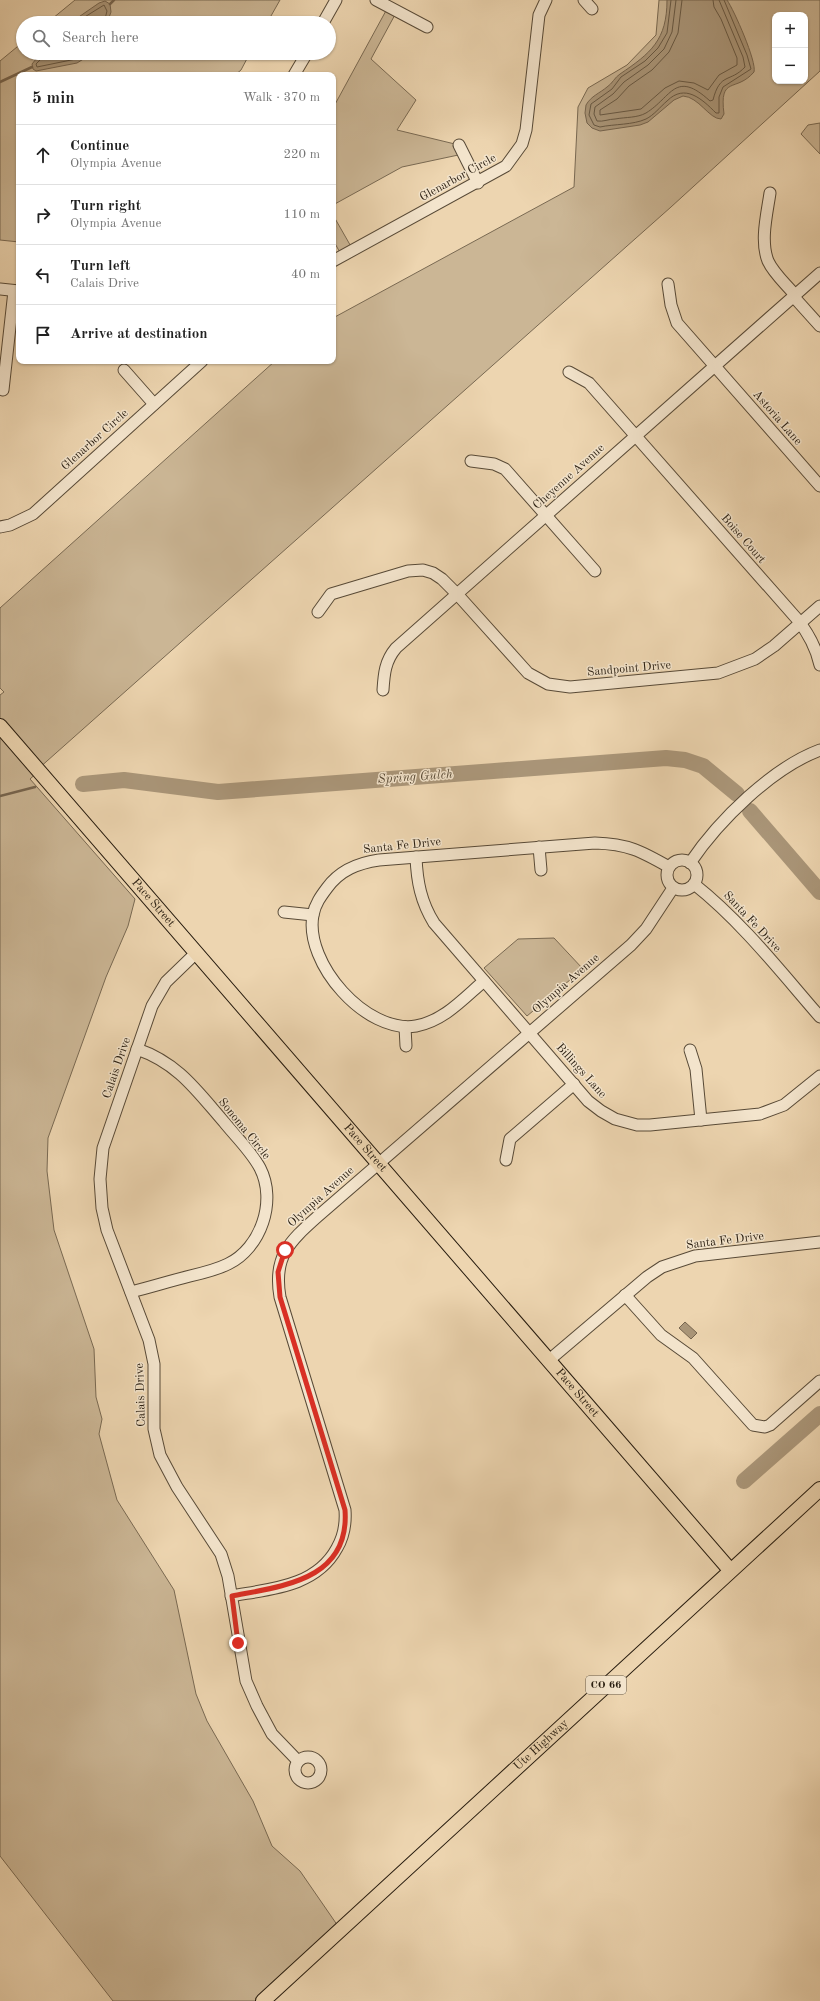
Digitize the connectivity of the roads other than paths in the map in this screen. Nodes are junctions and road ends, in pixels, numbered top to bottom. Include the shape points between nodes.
1 (336, 0) edge
2 (376, 0) edge
3 (546, 0) edge
4 (584, 0) edge
5 (592, 9) dead end
6 (327, 16) edge
7 (427, 27) dead end
8 (303, 60) edge
9 (296, 72) edge
10 (459, 145) dead end
11 (478, 183) junction
12 (770, 193) dead end
13 (336, 259) edge
14 (820, 273) edge
15 (668, 284) dead end
16 (0, 289) edge
17 (16, 291) edge
18 (794, 295) junction
19 (16, 298) edge
20 (820, 326) edge
21 (199, 364) edge
22 (714, 366) junction
23 (124, 370) dead end
24 (569, 372) dead end
25 (3, 390) dead end
26 (154, 404) junction
27 (635, 437) junction
28 (471, 461) dead end
29 (820, 486) edge
30 (546, 516) junction
31 (0, 527) edge
32 (595, 571) dead end
33 (457, 594) junction
34 (820, 606) edge
35 (318, 612) dead end
36 (800, 624) junction
37 (820, 665) edge
38 (383, 690) dead end
39 (0, 726) edge
40 (820, 750) edge
41 (539, 847) junction
42 (416, 857) junction
43 (690, 863) junction
44 (669, 867) junction
45 (541, 870) dead end
46 (694, 884) junction
47 (673, 888) junction
48 (284, 912) dead end
49 (313, 915) junction
50 (196, 953) junction
51 (484, 981) junction
52 (820, 1016) edge
53 (405, 1027) junction
54 (530, 1032) junction
55 (406, 1046) dead end
56 (137, 1050) junction
57 (690, 1050) dead end
58 (820, 1076) edge
59 (574, 1084) junction
60 (701, 1120) junction
61 (506, 1160) dead end
62 (378, 1164) junction
63 (820, 1242) edge
64 (131, 1292) junction
65 (625, 1295) junction
66 (548, 1361) junction
67 (820, 1381) edge
68 (820, 1489) edge
69 (730, 1570) junction
70 (232, 1596) junction
71 (298, 1761) dead end
72 (263, 2001) edge

1 - 6 street
2 - 7 street
3 - 11 street, Glenarbor Circle via 539,15 528,117 522,144 506,166
4 - 5 street
8 - 9 street
10 - 11 street
11 - 13 street, Glenarbor Circle
12 - 18 street via 765,226 768,259
14 - 18 street, Cheyenne Avenue
15 - 22 street, Astoria Lane via 672,311 677,323
16 - 17 street
18 - 20 street
18 - 22 street, Cheyenne Avenue
19 - 25 street
21 - 26 street, Glenarbor Circle
22 - 27 street, Cheyenne Avenue
22 - 29 street, Astoria Lane
23 - 26 street
24 - 27 street, Boise Court via 589,383
26 - 31 street, Glenarbor Circle via 33,514
27 - 30 street, Cheyenne Avenue
27 - 36 street, Boise Court
28 - 30 street via 494,464 505,469
30 - 32 street
30 - 33 street, Cheyenne Avenue
33 - 35 street, Sandpoint Drive via 434,573 422,570 408,571 331,594
33 - 36 street, Sandpoint Drive via 528,673 542,682 562,687 718,673 755,658
33 - 38 street, Cheyenne Avenue via 390,655 385,666
34 - 36 street, Sandpoint Drive
36 - 37 street, Boise Court via 809,635
39 - 50 main road, Pace Street
40 - 43 street via 786,767 760,788 724,820
41 - 42 street, Santa Fe Drive
41 - 44 street, Santa Fe Drive via 615,844 636,849
41 - 45 street
42 - 49 street, Santa Fe Drive via 367,862 345,870 324,892
42 - 51 street, Billings Lane via 420,892 425,908 434,923
43 - 44 street via 680,860
43 - 46 street via 697,874
44 - 47 street via 667,881
46 - 47 street via 682,891
46 - 52 street, Santa Fe Drive via 737,923
47 - 54 street, Olympia Avenue via 638,938
48 - 49 street
49 - 53 street, Santa Fe Drive via 313,932 320,961 339,985 368,1015 384,1023
50 - 56 street, Calais Drive via 166,982 152,1006
50 - 62 main road, Pace Street
51 - 53 street, Santa Fe Drive via 438,1018 417,1026
51 - 54 street, Billings Lane
53 - 55 street
54 - 59 street, Billings Lane
54 - 62 street, Olympia Avenue
56 - 64 street, Calais Drive via 103,1148 100,1179 102,1208 108,1230
56 - 64 street, Sonoma Circle via 160,1059 183,1076 248,1151 262,1173 267,1192 265,1213 260,1228 250,1246 239,1257 217,1268
57 - 60 street via 696,1069
58 - 60 street, Billings Lane via 794,1098 772,1110 760,1114
59 - 60 street, Billings Lane via 600,1111 624,1123 650,1125
59 - 61 street via 510,1140
62 - 66 main road, Pace Street
62 - 70 street, Olympia Avenue via 317,1216 291,1242 282,1257 278,1272 280,1297 345,1510 342,1537 329,1561 312,1576
63 - 65 street, Santa Fe Drive via 681,1259 647,1276
64 - 70 street, Calais Drive via 149,1340 154,1364 154,1429 160,1456 221,1554
65 - 66 street, Santa Fe Drive
65 - 67 street via 661,1335 693,1358 753,1425 770,1425
66 - 69 main road, Pace Street
68 - 69 main road, Ute Highway / CO 66
69 - 72 main road, Ute Highway / CO 66
70 - 71 street, Calais Drive via 238,1643 248,1685 272,1734

